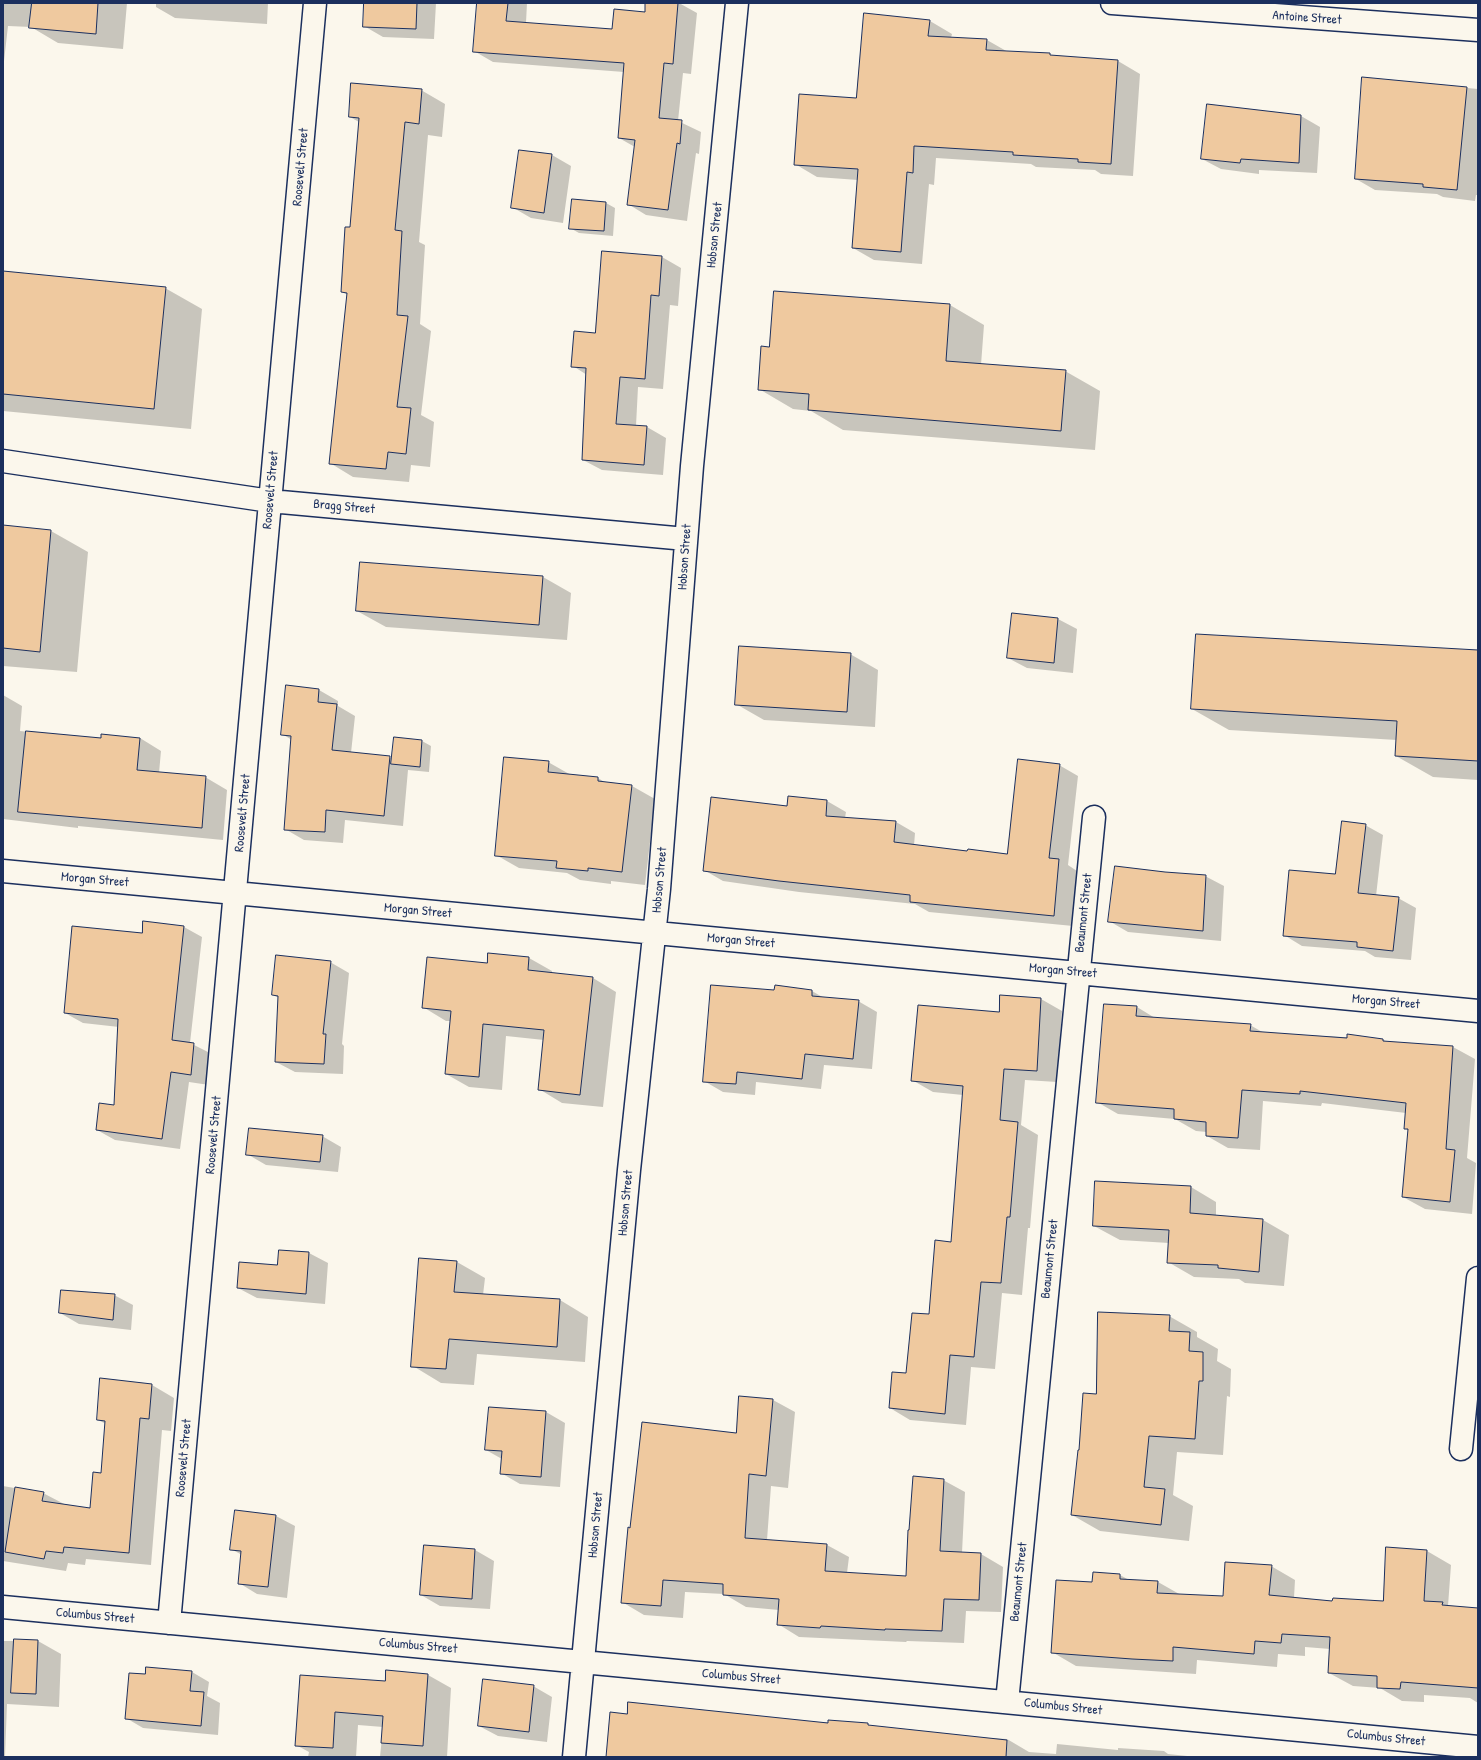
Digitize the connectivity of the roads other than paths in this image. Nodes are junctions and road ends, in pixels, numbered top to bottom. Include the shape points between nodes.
1 (315, 3) edge
2 (737, 3) edge
3 (1112, 3) edge
4 (1478, 30) edge
5 (3, 460) edge
6 (270, 501) junction
7 (686, 539) junction
8 (1094, 817) dead end
9 (3, 871) edge
10 (235, 894) junction
11 (655, 933) junction
12 (1078, 972) junction
13 (1478, 1011) edge
14 (1478, 1278) edge
15 (1461, 1449) dead end
16 (3, 1607) edge
17 (169, 1623) junction
18 (583, 1662) junction
19 (1007, 1702) junction
20 (1478, 1747) edge
21 (574, 1757) edge

1 - 6 street, Roosevelt Street
2 - 7 street, Hobson Street
3 - 4 street, Antoine Street
5 - 6 street, Bragg Street
6 - 7 street, Bragg Street
6 - 10 street, Roosevelt Street
7 - 11 street, Hobson Street
8 - 12 street, Beaumont Street
9 - 10 street, Morgan Street
10 - 11 street, Morgan Street
10 - 17 street, Roosevelt Street
11 - 12 street, Morgan Street
11 - 18 street, Hobson Street via 628,1178
12 - 13 street, Morgan Street
12 - 19 street, Beaumont Street
14 - 15 street
16 - 17 street, Columbus Street
17 - 18 street, Columbus Street
18 - 19 street, Columbus Street
18 - 21 street, Hobson Street
19 - 20 street, Columbus Street

